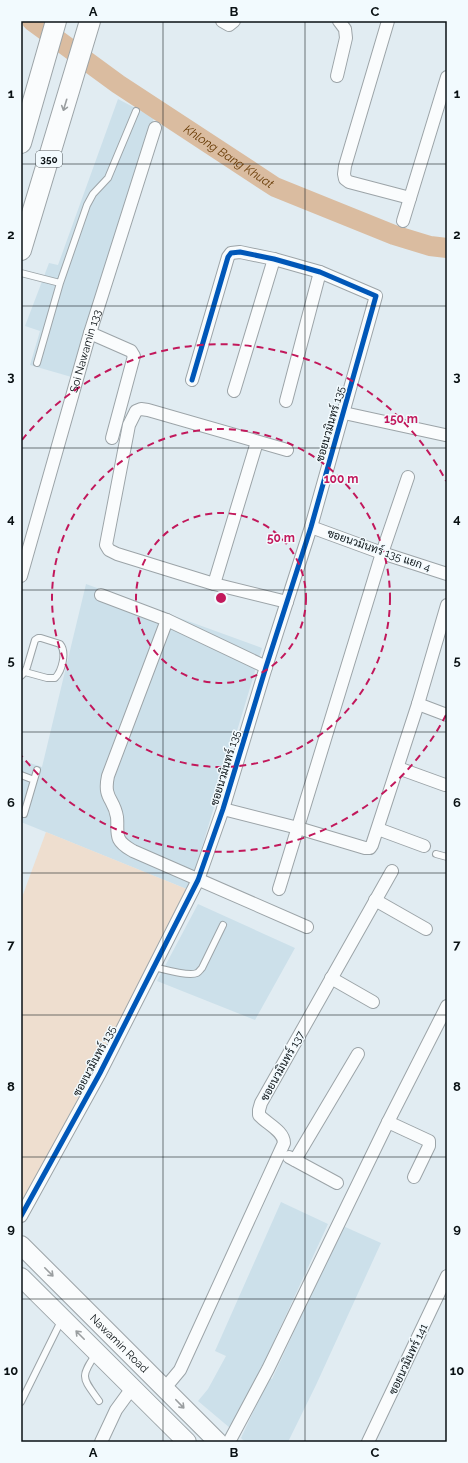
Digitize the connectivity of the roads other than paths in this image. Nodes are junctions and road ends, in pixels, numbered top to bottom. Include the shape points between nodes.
1 (56, 21) edge
2 (222, 21) edge
3 (234, 21) edge
4 (339, 21) edge
5 (388, 21) edge
6 (88, 27) edge
7 (337, 76) dead end
8 (447, 77) edge
9 (136, 111) dead end
10 (155, 128) dead end
11 (21, 142) edge
12 (410, 198) junction
13 (403, 221) dead end
14 (21, 250) edge
15 (274, 259) junction
16 (320, 272) junction
17 (21, 273) edge
18 (60, 283) junction
19 (90, 333) junction
20 (37, 363) dead end
21 (192, 380) dead end
22 (234, 391) dead end
23 (286, 400) dead end
24 (344, 413) junction
25 (445, 435) dead end
26 (112, 438) dead end
27 (257, 442) junction
28 (287, 450) dead end
29 (408, 477) dead end
30 (311, 527) junction
31 (382, 553) junction
32 (447, 574) edge
33 (21, 576) edge
34 (214, 584) junction
35 (101, 595) dead end
36 (287, 602) junction
37 (447, 605) edge
38 (167, 620) junction
39 (442, 642) edge
40 (266, 667) junction
41 (23, 674) edge
42 (418, 704) junction
43 (447, 715) edge
44 (398, 768) junction
45 (37, 770) dead end
46 (21, 775) edge
47 (34, 780) junction
48 (445, 785) dead end
49 (24, 804) edge
50 (223, 809) junction
51 (24, 814) dead end
52 (298, 828) junction
53 (378, 829) junction
54 (424, 846) dead end
55 (436, 854) dead end
56 (447, 857) edge
57 (392, 871) dead end
58 (198, 880) junction
59 (279, 889) dead end
60 (375, 900) junction
61 (223, 925) dead end
62 (307, 927) dead end
63 (426, 929) dead end
64 (154, 967) junction
65 (331, 978) junction
66 (373, 1002) dead end
67 (447, 1006) edge
68 (358, 1054) dead end
69 (388, 1122) junction
70 (281, 1153) junction
71 (295, 1160) junction
72 (414, 1177) dead end
73 (337, 1183) dead end
74 (21, 1216) edge
75 (21, 1244) edge
76 (447, 1276) edge
77 (21, 1277) edge
78 (63, 1318) junction
79 (97, 1352) junction
80 (132, 1388) junction
81 (165, 1388) junction
82 (100, 1401) dead end
83 (21, 1402) edge
84 (101, 1442) edge
85 (187, 1442) edge
86 (218, 1442) edge
87 (229, 1442) edge
88 (368, 1442) edge

1 - 11 main road
2 - 3 street via 229,25
4 - 7 street via 346,38
5 - 12 street via 344,166 344,174 349,182
6 -> 14 main road, 350
8 - 12 street
9 - 18 lane via 108,178 93,194 87,205
10 - 19 street, Soi Nawamin 133
12 - 13 street
15 - 16 street
15 - 21 street via 240,252 231,253 228,257
15 - 22 street
16 - 23 street
16 - 24 street, ซอยนวมินทร์ 135 via 376,296
17 - 18 lane
18 - 20 lane
19 - 26 street via 131,352 134,356
19 - 33 street, Soi Nawamin 133
24 - 25 street
24 - 30 street, ซอยนวมินทร์ 135
27 - 28 street
27 - 34 street
27 - 34 street via 141,409 136,411 128,425 106,540 107,548 117,554
29 - 31 street
30 - 31 street, ซอยนวมินทร์ 135 แยก 4
30 - 36 street, ซอยนวมินทร์ 135
31 - 32 street, ซอยนวมินทร์ 135 แยก 4
31 - 52 street
34 - 36 street
35 - 38 street
36 - 40 street, ซอยนวมินทร์ 135
37 - 39 street
38 - 40 street
38 - 58 street via 106,787 115,810 119,840 122,844
39 - 42 street
40 - 50 street, ซอยนวมินทร์ 135
41 - 41 lane via 35,640 41,638 62,646 62,665 55,678
42 - 43 street
42 - 44 street
44 - 48 street
44 - 53 street
45 - 47 lane
46 - 47 lane
47 - 49 lane
49 - 51 lane
50 - 52 street
50 - 58 street, ซอยนวมินทร์ 135
52 - 53 street via 365,848 370,848
52 - 59 street
53 - 54 street
55 - 56 lane
57 - 60 street, ซอยนวมินทร์ 137
58 - 62 street
58 - 64 street, ซอยนวมินทร์ 135
60 - 63 street
60 - 65 street, ซอยนวมินทร์ 137
61 - 64 lane via 202,968 197,973 182,973
64 - 74 street, ซอยนวมินทร์ 135
65 - 66 street
65 - 70 street, ซอยนวมินทร์ 137 via 258,1110 259,1115 284,1138
67 - 69 street
68 - 71 street
69 - 72 street via 429,1141
69 - 87 street
70 - 71 street
70 - 81 street, ซอยนวมินทร์ 137 via 180,1370
71 - 73 street
75 -> 81 main road, Nawamin Road
76 - 88 street, ซอยนวมินทร์ 141
77 - 78 main road, Nawamin Road
79 -> 78 main road, Nawamin Road
78 - 83 lane
79 - 80 main road, Nawamin Road
79 - 82 lane via 84,1375
80 - 84 street via 116,1410
80 - 85 main road, Nawamin Road
81 -> 86 main road, Nawamin Road

